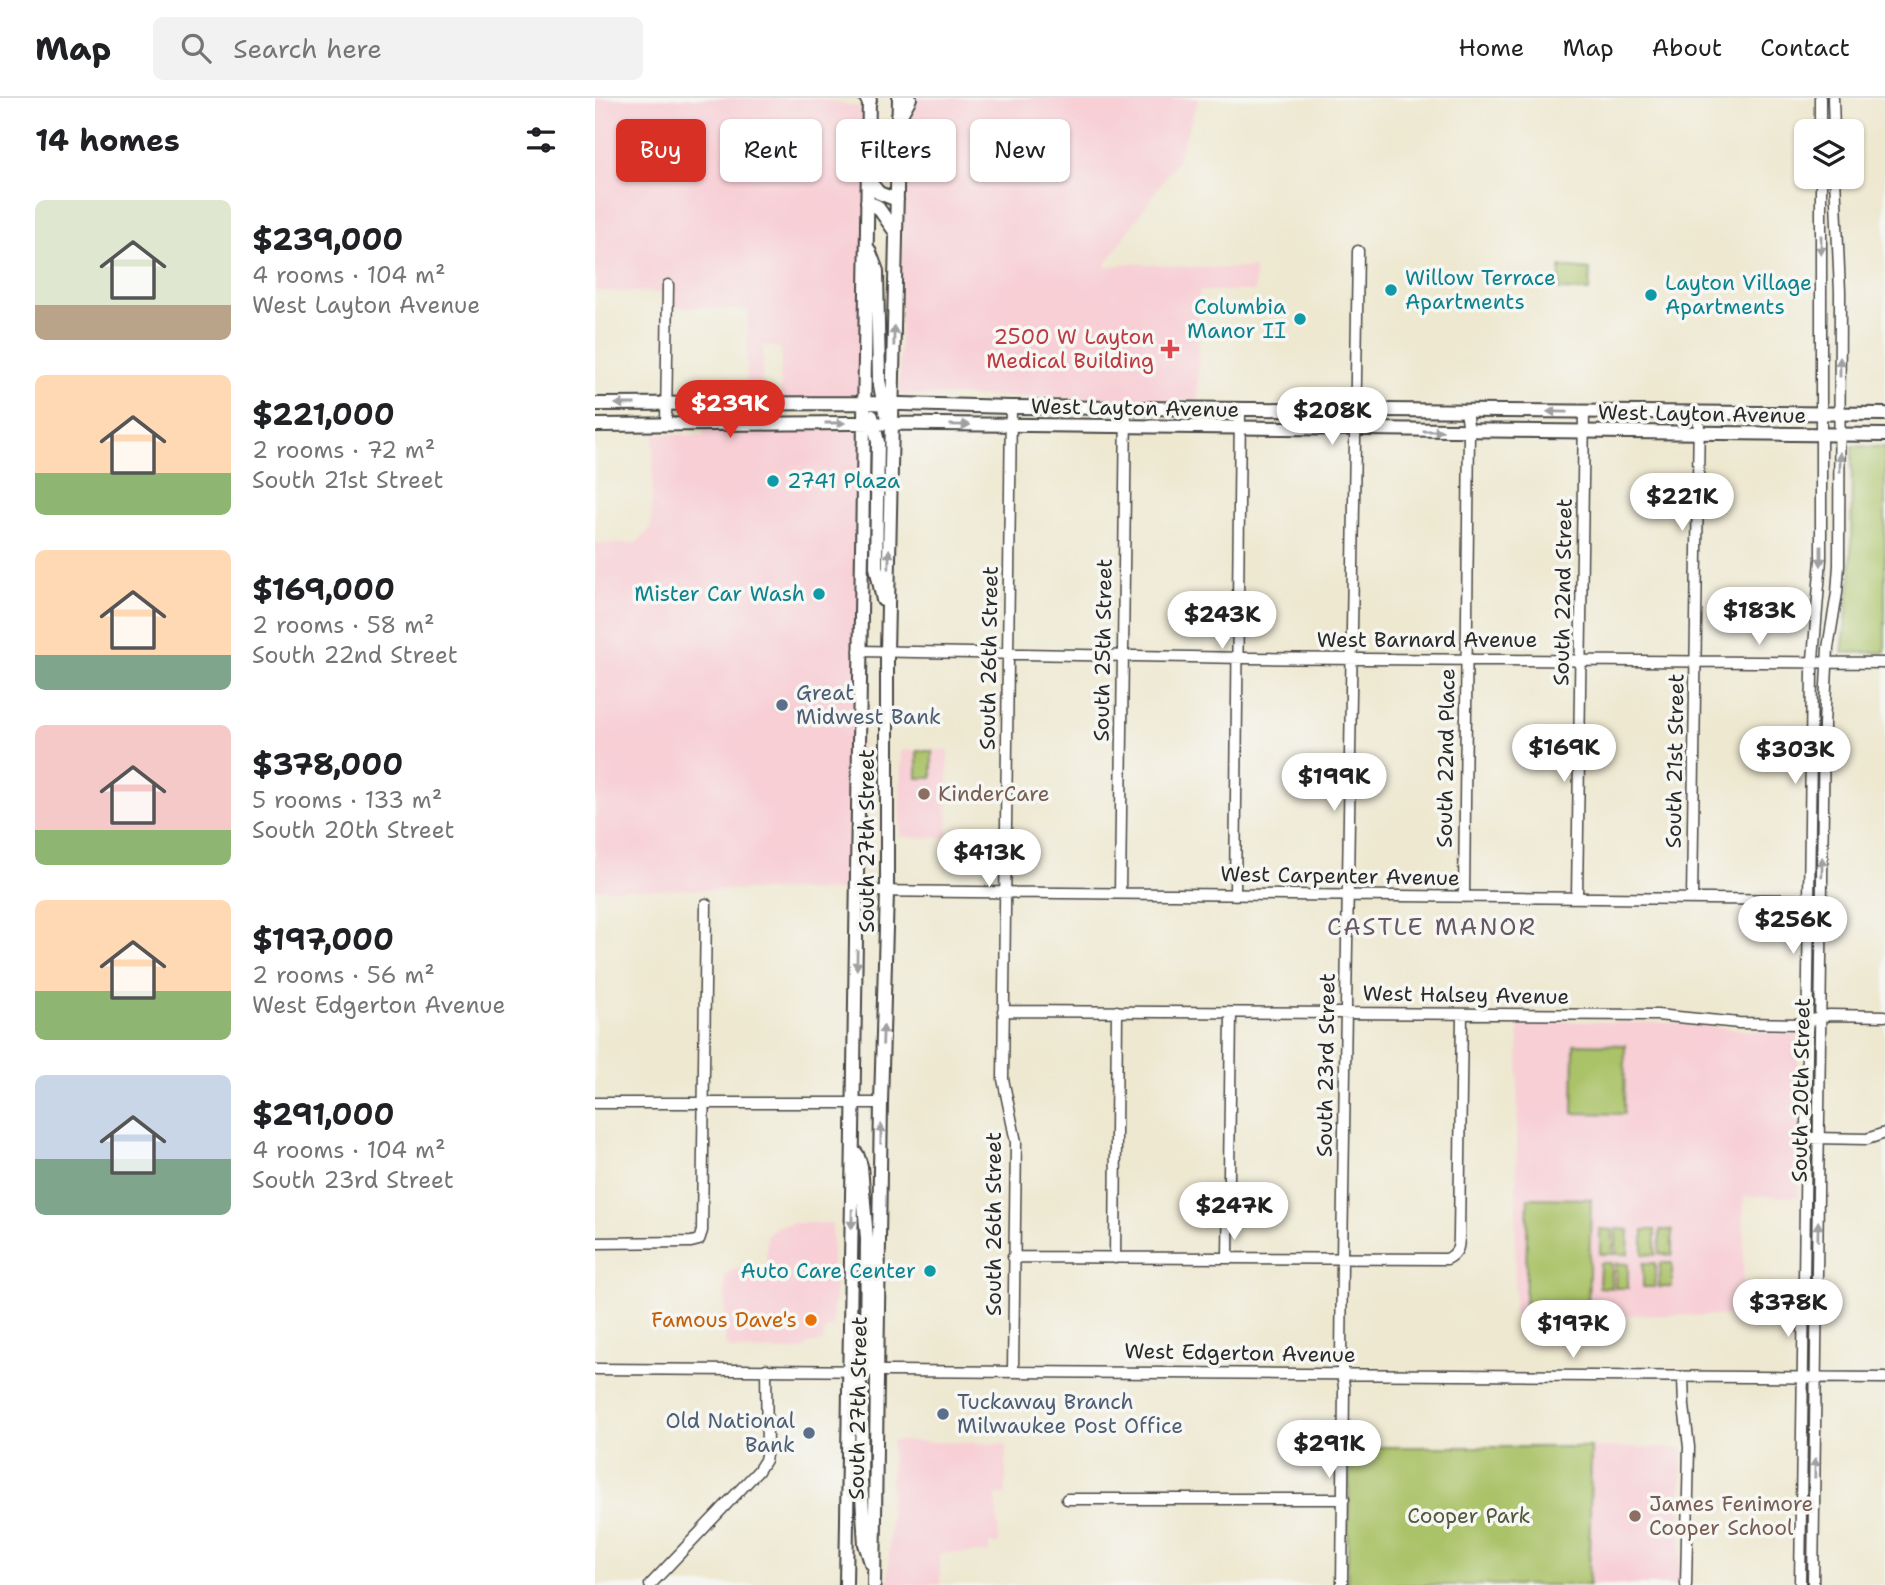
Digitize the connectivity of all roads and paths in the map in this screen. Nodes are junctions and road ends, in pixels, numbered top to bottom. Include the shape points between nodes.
1 (898, 98) edge
2 (909, 98) edge
3 (1820, 98) edge
4 (1833, 98) edge
5 (868, 99) edge
6 (899, 116) junction
7 (868, 119) edge
8 (1820, 119) edge
9 (1834, 119) edge
10 (867, 182) edge
11 (869, 182) edge
12 (1821, 189) edge
13 (1836, 189) edge
14 (897, 200) junction
15 (867, 202) junction
16 (896, 234) junction
17 (866, 243) junction
18 (1358, 251) dead end
19 (668, 285) dead end
20 (865, 403) junction
21 (595, 404) edge
22 (667, 404) junction
23 (887, 404) junction
24 (1011, 407) junction
25 (1126, 408) junction
26 (1240, 409) junction
27 (1354, 410) junction
28 (1466, 411) junction
29 (1584, 412) junction
30 (1821, 413) junction
31 (1699, 414) junction
32 (1840, 414) junction
33 (1885, 414) edge
34 (870, 423) junction
35 (666, 424) junction
36 (892, 424) junction
37 (595, 425) edge
38 (1011, 426) junction
39 (1126, 428) junction
40 (1240, 429) junction
41 (1355, 430) junction
42 (1469, 431) junction
43 (1584, 432) junction
44 (1699, 433) junction
45 (1821, 435) junction
46 (1840, 435) junction
47 (1885, 435) edge
48 (888, 621) junction
49 (859, 651) junction
50 (887, 652) junction
51 (1008, 655) junction
52 (1122, 656) junction
53 (1237, 658) junction
54 (1352, 659) junction
55 (1466, 660) junction
56 (1581, 660) junction
57 (1696, 662) junction
58 (1813, 663) junction
59 (1827, 663) junction
60 (1885, 663) edge
61 (859, 891) junction
62 (887, 892) junction
63 (1005, 893) junction
64 (1119, 893) junction
65 (1235, 895) junction
66 (1349, 895) junction
67 (1464, 897) junction
68 (1577, 898) junction
69 (1692, 899) junction
70 (1809, 900) junction
71 (1822, 900) junction
72 (706, 904) dead end
73 (1003, 1011) junction
74 (1117, 1011) junction
75 (1231, 1013) junction
76 (1347, 1013) junction
77 (1462, 1014) junction
78 (1885, 1016) edge
79 (1821, 1017) junction
80 (1807, 1023) junction
81 (595, 1102) edge
82 (704, 1102) junction
83 (854, 1102) junction
84 (881, 1103) junction
85 (1885, 1133) edge
86 (1806, 1138) junction
87 (1819, 1139) junction
88 (853, 1143) junction
89 (595, 1243) edge
90 (1013, 1256) junction
91 (1228, 1257) junction
92 (1115, 1258) junction
93 (1342, 1259) junction
94 (595, 1369) edge
95 (766, 1369) junction
96 (850, 1369) junction
97 (878, 1369) junction
98 (1013, 1370) junction
99 (1342, 1373) junction
100 (1683, 1377) junction
101 (1803, 1377) junction
102 (1816, 1377) junction
103 (1885, 1378) edge
104 (1067, 1499) dead end
105 (1344, 1499) junction
106 (874, 1579) edge
107 (650, 1585) edge
108 (846, 1585) edge
109 (1342, 1585) edge
110 (1686, 1585) edge
111 (1800, 1585) edge
112 (1813, 1585) edge

1 - 6 main road, South 27th Street
2 - 6 highway
3 - 8 street
4 - 9 street
5 - 7 main road
6 - 14 main road, South 27th Street
10 - 15 main road
11 - 14 main road via 879,193
12 -> 30 street, South 20th Street
32 -> 13 street, South 20th Street
14 - 16 main road, South 27th Street
15 - 16 main road via 877,206
15 - 17 main road
23 -> 16 main road, South 27th Street
17 - 20 main road
17 - 23 main road via 877,271 879,380
18 - 27 street, South 23rd Street
19 - 22 street
20 - 22 main road, West Layton Avenue
20 - 23 main road, West Layton Avenue
20 - 34 main road
22 -> 21 main road, West Layton Avenue
22 - 35 street
23 - 24 main road, West Layton Avenue
23 - 36 main road, South 27th Street
24 - 25 main road, West Layton Avenue
24 - 38 street, South 26th Street
25 - 26 main road, West Layton Avenue
25 - 39 street, South 25th Street
26 - 27 main road, West Layton Avenue
26 - 40 street
27 - 28 main road, West Layton Avenue
27 - 41 street, South 23rd Street
29 -> 28 main road, West Layton Avenue
28 - 42 street, South 22nd Place
29 - 31 main road, West Layton Avenue
29 - 43 street, South 22nd Street
30 - 31 main road, West Layton Avenue
30 - 32 main road, West Layton Avenue
30 - 45 street, South 20th Street
31 - 44 street, South 21st Street
32 - 33 main road, West Layton Avenue
32 - 46 street, South 20th Street
35 -> 34 main road, West Layton Avenue
34 - 36 main road, West Layton Avenue
34 - 48 main road via 878,442 876,567
34 - 49 main road, South 27th Street
35 - 37 main road, West Layton Avenue
36 -> 38 main road, West Layton Avenue
48 -> 36 main road, South 27th Street
38 - 39 main road, West Layton Avenue
38 - 51 street, South 26th Street
39 - 40 main road, West Layton Avenue
39 - 52 street, South 25th Street
40 - 41 main road, West Layton Avenue
40 - 53 street
41 -> 42 main road, West Layton Avenue
41 - 54 street, South 23rd Street
42 - 43 main road, West Layton Avenue
42 - 55 street, South 22nd Place
43 - 44 main road, West Layton Avenue
43 - 56 street, South 22nd Street
44 - 45 main road, West Layton Avenue
44 - 57 street, South 21st Street
45 - 46 main road, West Layton Avenue
45 -> 58 street, South 20th Street via 1821,559
46 - 47 main road, West Layton Avenue
59 -> 46 street, South 20th Street via 1838,583
48 - 50 main road, South 27th Street
49 - 50 street, West Barnard Avenue
49 - 61 main road, South 27th Street
50 - 51 street, West Barnard Avenue
50 - 62 main road, South 27th Street
51 - 52 street, West Barnard Avenue
51 - 63 street, South 26th Street
52 - 53 street, West Barnard Avenue
52 - 64 street, South 25th Street
53 - 54 street, West Barnard Avenue
53 - 65 street
54 - 55 street, West Barnard Avenue
54 - 66 street, South 23rd Street
55 - 56 street, West Barnard Avenue
55 - 67 street, South 22nd Place
56 - 57 street, West Barnard Avenue
56 - 68 street, South 22nd Street
57 - 58 street, West Barnard Avenue
57 - 69 street, South 21st Street
58 - 59 street, West Barnard Avenue
58 - 70 street, South 20th Street
59 - 60 street, West Barnard Avenue
71 -> 59 street, South 20th Street
61 - 62 street, West Carpenter Avenue
61 -> 83 main road, South 27th Street
62 - 63 street, West Carpenter Avenue
84 -> 62 main road, South 27th Street
63 - 64 street, West Carpenter Avenue
63 - 73 street, South 26th Street
64 - 65 street, West Carpenter Avenue
65 - 66 street, West Carpenter Avenue
66 - 67 street, West Carpenter Avenue
66 - 76 street, South 23rd Street
67 - 68 street, West Carpenter Avenue
68 - 69 street, West Carpenter Avenue
69 - 70 street, West Carpenter Avenue
70 - 71 street, West Carpenter Avenue
70 - 80 street, South 20th Street
71 - 79 street, South 20th Street
72 - 82 street
73 - 74 street, West Halsey Avenue
73 - 90 street, South 26th Street via 1003,1079 1016,1142
74 - 75 street, West Halsey Avenue
74 - 92 street
75 - 76 street, West Halsey Avenue
75 - 91 street
76 - 77 street, West Halsey Avenue
76 - 93 street, South 23rd Street
77 - 80 street, West Halsey Avenue via 1657,1015 1739,1023
77 - 93 street via 1458,1248 1447,1259
78 - 79 street, West Halsey Avenue
79 - 80 street, West Halsey Avenue
79 - 87 street, South 20th Street
80 - 86 street, South 20th Street
81 - 82 street
82 - 83 street
82 - 89 street via 699,1240
83 - 84 street
83 - 88 main road, South 27th Street
97 -> 84 main road, South 27th Street
85 - 87 street via 1867,1139
86 - 87 street
86 - 101 street, South 20th Street
102 -> 87 street, South 20th Street
88 -> 96 main road, South 27th Street
88 - 97 main road via 861,1166 867,1239 866,1348
90 - 92 street
90 - 98 street, South 26th Street
91 - 92 street
91 - 93 street
93 - 99 street, South 23rd Street
94 - 95 street, West Edgerton Avenue
95 - 96 street, West Edgerton Avenue
95 - 107 street via 765,1460
96 - 97 street, West Edgerton Avenue
96 - 106 main road via 862,1392 860,1481 865,1544
96 - 108 main road, South 27th Street
97 - 98 street, West Edgerton Avenue
97 - 106 main road, South 27th Street
98 - 99 street, West Edgerton Avenue
99 - 100 street, West Edgerton Avenue
99 - 105 street, South 23rd Street
100 - 101 street, West Edgerton Avenue
100 - 110 street via 1689,1447
101 - 102 street, West Edgerton Avenue
101 - 111 street, South 20th Street
102 - 103 street, West Edgerton Avenue
112 -> 102 street, South 20th Street
104 - 105 street
105 - 109 street, South 23rd Street

